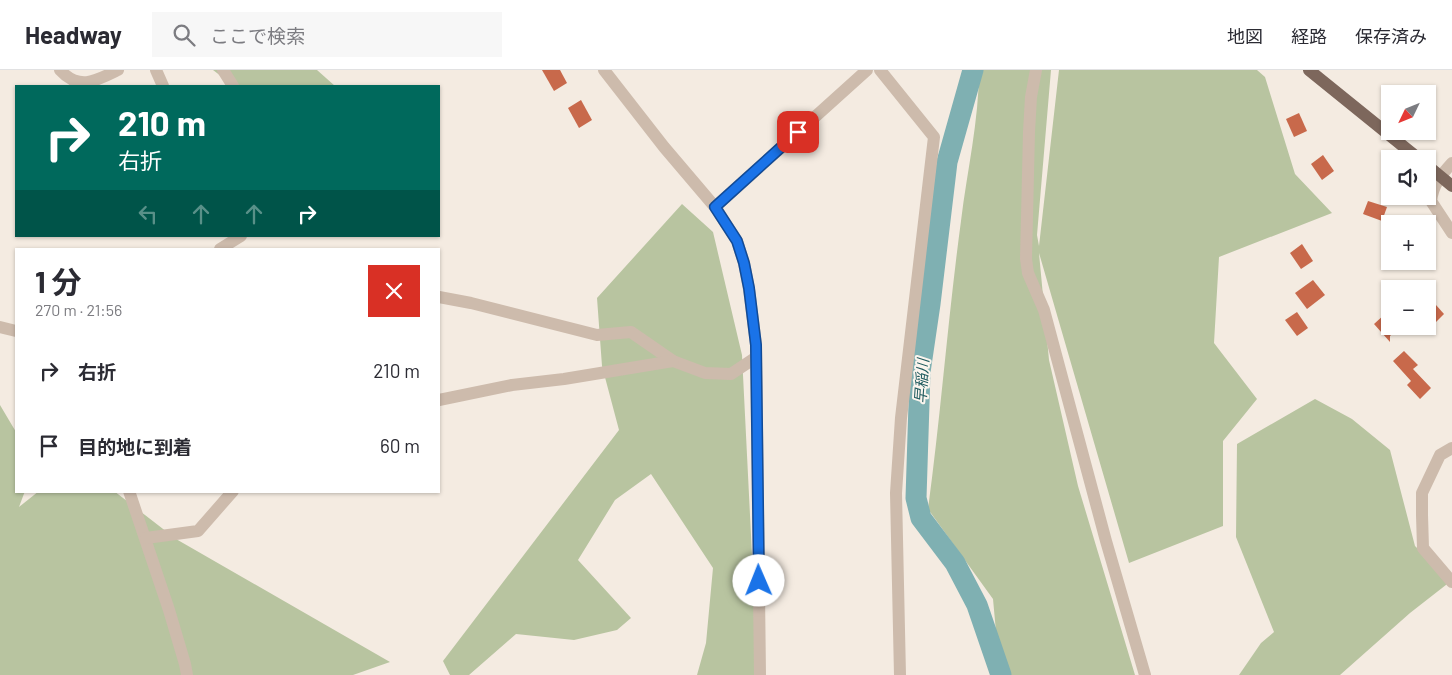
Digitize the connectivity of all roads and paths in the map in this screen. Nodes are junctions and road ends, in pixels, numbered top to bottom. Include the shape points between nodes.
1 (60, 70) edge
2 (118, 70) edge
3 (156, 70) edge
4 (223, 70) edge
5 (604, 70) edge
6 (867, 70) edge
7 (880, 70) edge
8 (1036, 70) edge
9 (1309, 70) edge
10 (163, 85) edge
11 (232, 85) edge
12 (1408, 150) edge
13 (1452, 163) edge
14 (1436, 173) edge
15 (1440, 176) junction
16 (1452, 186) edge
17 (715, 207) junction
18 (1452, 233) edge
19 (239, 237) edge
20 (222, 248) edge
21 (440, 296) edge
22 (755, 358) junction
23 (673, 361) junction
24 (440, 400) edge
25 (1452, 448) edge
26 (130, 493) edge
27 (231, 493) edge
28 (146, 538) junction
29 (1452, 582) edge
30 (187, 675) edge
31 (760, 675) edge
32 (900, 675) edge
33 (1145, 675) edge

1 - 2 street via 67,77 85,83
3 - 10 street
4 - 11 street
5 - 17 street
6 - 17 street
7 - 32 street via 934,137 901,418 896,493
8 - 33 street via 1029,132 1028,273 1044,310
9 - 12 main road
13 - 15 street
14 - 15 main road
15 - 16 main road
15 - 18 street via 1431,201
17 - 22 street via 737,241 744,263 755,336
19 - 20 street
21 - 23 street via 597,335 631,332
22 - 23 street via 731,374 705,373
22 - 31 street
23 - 24 street via 512,385
25 - 29 street via 1440,455 1422,493 1424,548
26 - 28 street
27 - 28 street via 198,531
28 - 30 street

